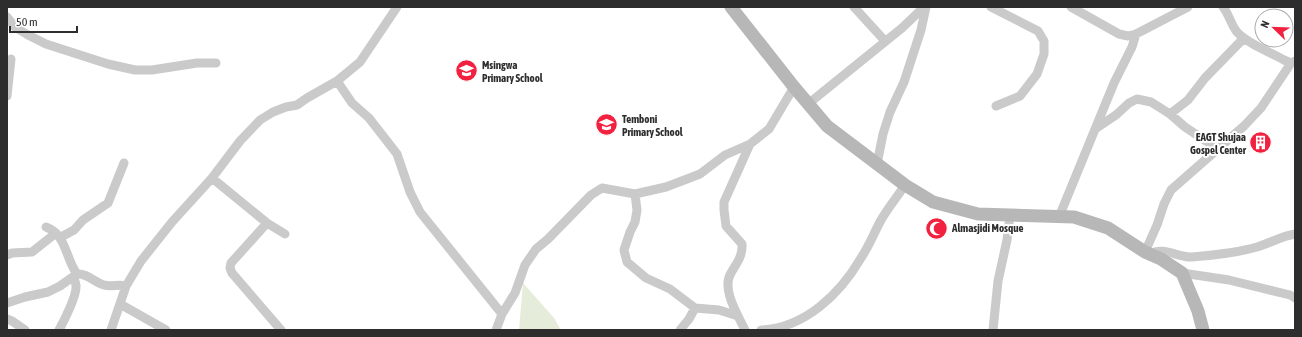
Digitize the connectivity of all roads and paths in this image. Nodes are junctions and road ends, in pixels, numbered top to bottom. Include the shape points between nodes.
1 (397, 7) edge
2 (730, 7) edge
3 (854, 7) edge
4 (925, 7) edge
5 (991, 7) edge
6 (1071, 7) edge
7 (1188, 7) edge
8 (1223, 7) edge
9 (7, 18) edge
10 (1136, 34) junction
11 (1244, 38) junction
12 (885, 41) junction
13 (11, 59) dead end
14 (1293, 62) edge
15 (216, 63) dead end
16 (337, 81) junction
17 (794, 87) junction
18 (7, 96) edge
19 (808, 104) junction
20 (996, 106) dead end
21 (1170, 114) junction
22 (1095, 129) junction
23 (750, 144) junction
24 (1218, 149) junction
25 (124, 163) dead end
26 (876, 164) junction
27 (212, 178) junction
28 (905, 185) junction
29 (635, 194) junction
30 (1010, 216) junction
31 (1059, 217) junction
32 (267, 223) junction
33 (46, 227) dead end
34 (284, 234) dead end
35 (1295, 234) edge
36 (58, 235) junction
37 (1147, 253) junction
38 (7, 255) edge
39 (1182, 273) junction
40 (75, 275) junction
41 (126, 286) junction
42 (1295, 298) edge
43 (7, 303) edge
44 (120, 304) junction
45 (695, 308) junction
46 (502, 314) junction
47 (738, 316) junction
48 (7, 319) edge
49 (25, 330) edge
50 (59, 330) edge
51 (111, 330) edge
52 (166, 330) edge
53 (281, 330) edge
54 (496, 330) edge
55 (680, 330) edge
56 (745, 330) edge
57 (761, 330) edge
58 (993, 330) edge
59 (1203, 330) edge

1 - 16 street via 360,62
2 - 17 street
3 - 12 street
4 - 12 street
4 - 26 street via 921,30 904,82 890,112
5 - 20 street via 1038,31 1044,41 1044,54 1037,74 1020,96
6 - 10 street via 1119,34
7 - 10 street
8 - 11 street via 1236,32
9 - 15 street via 28,36 46,44 135,70
10 - 22 street
11 - 14 street via 1284,60
11 - 21 street via 1204,78 1188,100
12 - 19 street
13 - 18 street
14 - 24 street via 1261,108
16 - 27 street via 297,105 273,112 260,120 240,141
16 - 46 street via 352,103 369,118 397,154 420,212
17 - 19 street
17 - 23 street via 769,129
19 - 26 street via 827,126
21 - 22 street via 1151,102 1137,100 1129,103
21 - 24 street
22 - 31 street
23 - 29 street via 725,155 700,174 666,187
23 - 47 street via 724,202 726,226 742,244 741,255 728,280 728,290
24 - 37 street via 1171,190
25 - 36 street via 108,203 83,220 74,230
26 - 28 street
27 - 32 street
27 - 41 street via 172,222 141,261
28 - 30 street via 933,202 978,214
28 - 57 street via 881,220 854,270 838,291 803,318 786,326
29 - 45 street via 635,222 624,250 627,262 646,278 670,289
29 - 46 street via 602,188 591,195 536,249 525,265
30 - 31 street
30 - 58 street via 998,281
31 - 37 street via 1074,217 1108,228
32 - 34 street
32 - 53 street via 230,263 230,268
33 - 36 street
35 - 37 street via 1235,253 1189,257 1163,251
36 - 38 street via 32,252
36 - 40 street via 66,248
37 - 39 street
39 - 42 street via 1229,280
39 - 59 street
40 - 41 street via 85,275 104,285
40 - 43 street via 48,292
40 - 50 street via 75,292
41 - 44 street
44 - 51 street
44 - 52 street
45 - 47 street via 719,310
45 - 55 street
46 - 54 street
47 - 56 street
48 - 49 street

